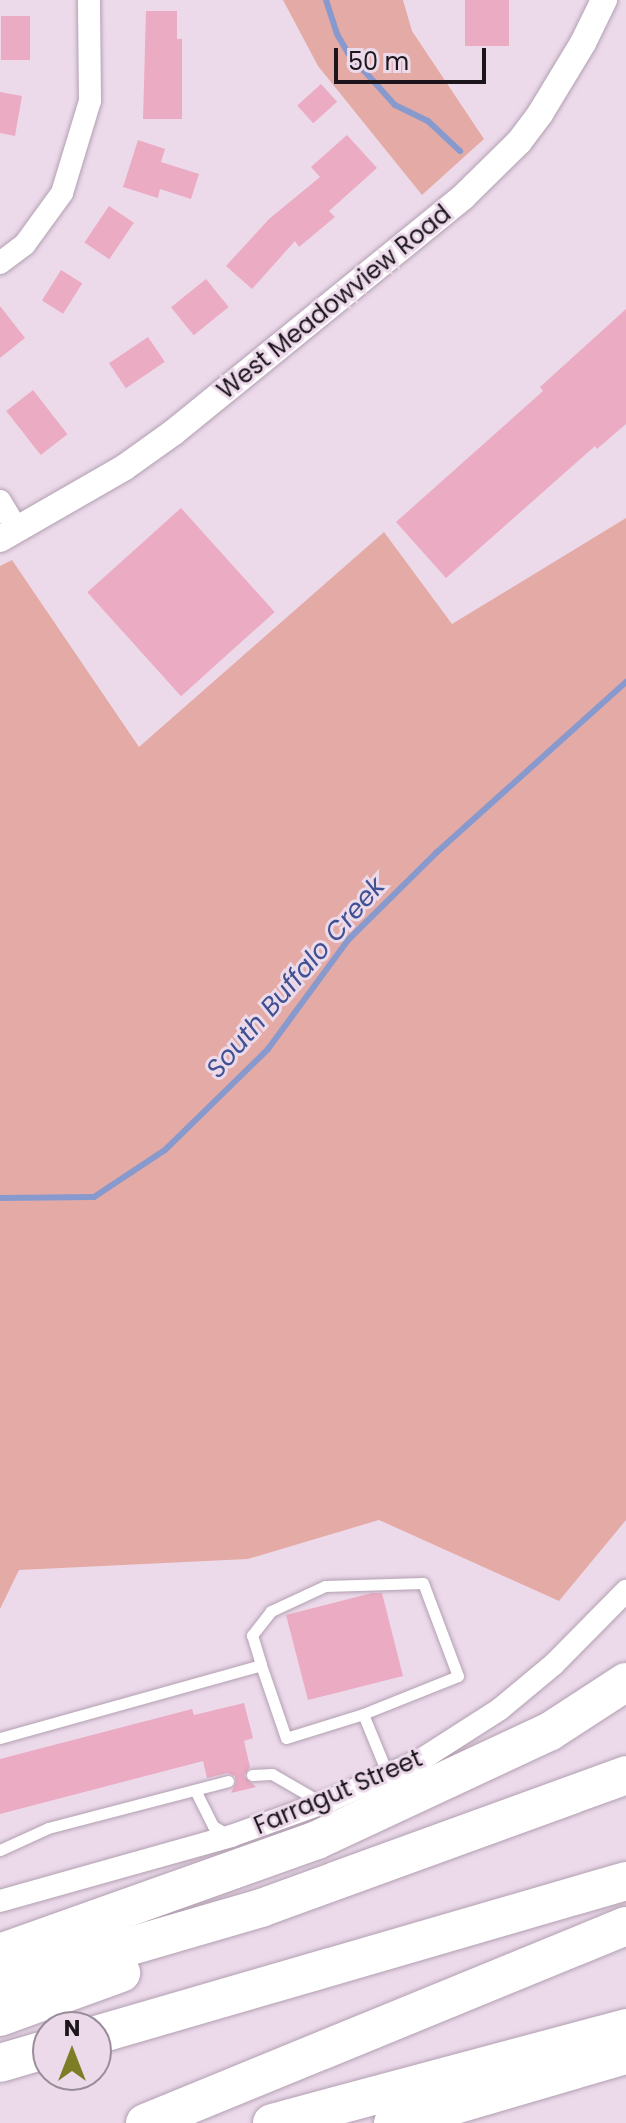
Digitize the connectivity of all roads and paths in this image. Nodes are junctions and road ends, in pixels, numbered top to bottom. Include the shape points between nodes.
1 (89, 0) edge
2 (604, 0) edge
3 (0, 263) edge
4 (0, 501) edge
5 (8, 534) edge
6 (626, 1591) edge
7 (261, 1665) junction
8 (626, 1682) edge
9 (363, 1714) junction
10 (0, 1738) edge
11 (252, 1775) dead end
12 (388, 1775) junction
13 (626, 1775) edge
14 (228, 1781) dead end
15 (195, 1790) junction
16 (323, 1803) junction
17 (231, 1836) junction
18 (1, 1847) edge
19 (626, 1881) edge
20 (2, 1897) edge
21 (261, 1908) junction
22 (626, 1926) edge
23 (0, 1953) edge
24 (0, 1984) edge
25 (0, 2017) edge
26 (626, 2028) edge
27 (112, 2030) edge
28 (32, 2054) edge
29 (626, 2055) edge
30 (0, 2063) edge
31 (145, 2123) edge
32 (272, 2123) edge
33 (393, 2123) edge

1 - 3 street via 90,101 62,193 25,244
2 - 5 street, West Meadowview Road via 540,114 463,197 174,432 125,467
4 - 5 street
6 - 12 street, Farragut Street via 554,1664 500,1709
7 - 9 lane via 286,1738
7 - 9 lane via 252,1635 271,1611 325,1586 423,1583 458,1676
7 - 10 lane
8 - 23 highway via 549,1732 317,1840
9 - 12 lane
11 - 16 lane via 272,1774
12 - 16 street, Farragut Street
13 - 21 highway
14 - 15 lane
15 - 17 lane via 213,1826
15 - 18 lane via 48,1828
16 - 17 street, Farragut Street
17 - 20 street, Farragut Street
19 - 27 highway
21 - 24 highway
21 - 25 highway via 156,1960
22 - 31 highway
26 - 32 highway
28 - 30 highway
29 - 33 highway

